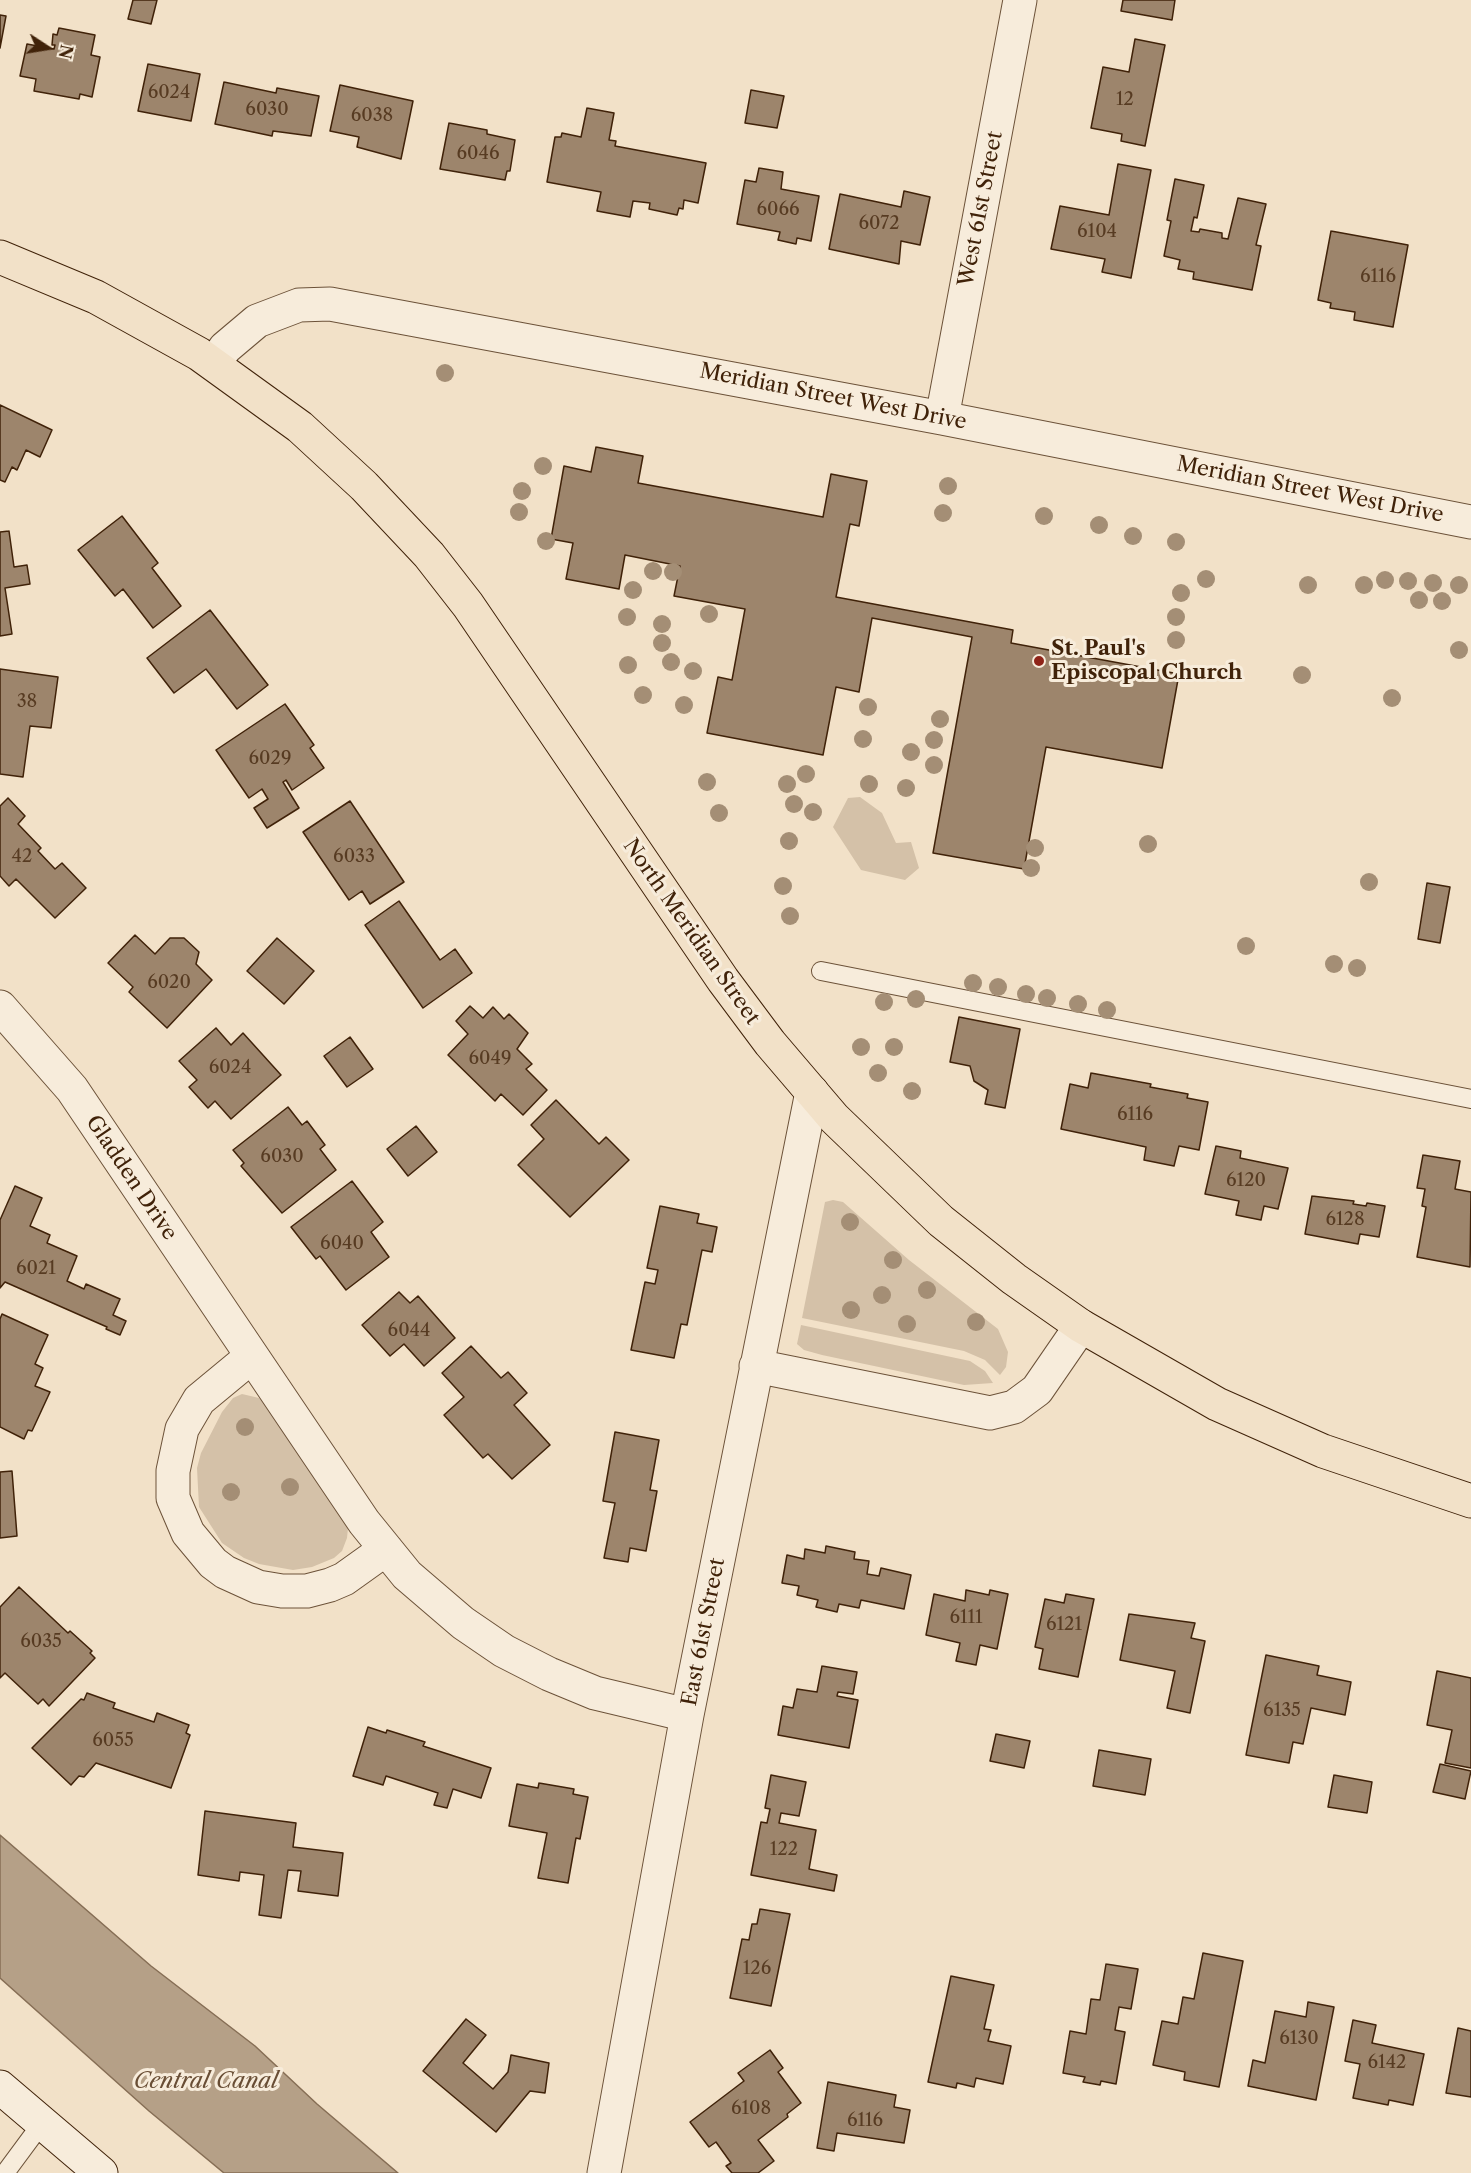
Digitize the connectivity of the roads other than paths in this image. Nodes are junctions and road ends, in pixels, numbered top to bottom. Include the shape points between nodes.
1 (1020, 0) edge
2 (0, 257) edge
3 (214, 364) junction
4 (942, 418) junction
5 (1471, 522) edge
6 (821, 971) dead end
7 (0, 1007) edge
8 (812, 1092) junction
9 (1471, 1099) edge
10 (1082, 1326) junction
11 (251, 1358) junction
12 (756, 1366) junction
13 (1471, 1501) edge
14 (386, 1549) junction
15 (687, 1715) junction
16 (0, 2087) edge
17 (42, 2123) junction
18 (5, 2173) edge
19 (101, 2173) edge
20 (604, 2173) edge

1 - 4 street, West 61st Street
2 - 3 main road, North Meridian Street via 96,297
3 - 4 street, Meridian Street West Drive via 225,348 257,321 299,305 319,303
3 - 8 main road, North Meridian Street via 300,427 364,486 429,555 485,629 734,996
4 - 5 street, Meridian Street West Drive
6 - 9 lane
7 - 11 street, Gladden Drive via 72,1089
8 - 10 main road, North Meridian Street via 941,1221
8 - 12 street, East 61st Street
10 - 12 street via 1023,1403 990,1413
10 - 13 main road, North Meridian Street via 1175,1381 1257,1423 1371,1469
11 - 14 street, Gladden Drive
11 - 14 street via 199,1400 182,1429 173,1471 173,1498 188,1533 225,1572 258,1587 282,1591 307,1591 330,1585
12 - 15 street, East 61st Street
14 - 15 street, Gladden Drive via 407,1575 444,1608 512,1655 595,1692
15 - 20 street, East 61st Street
16 - 17 street
17 - 18 lane
17 - 19 street

